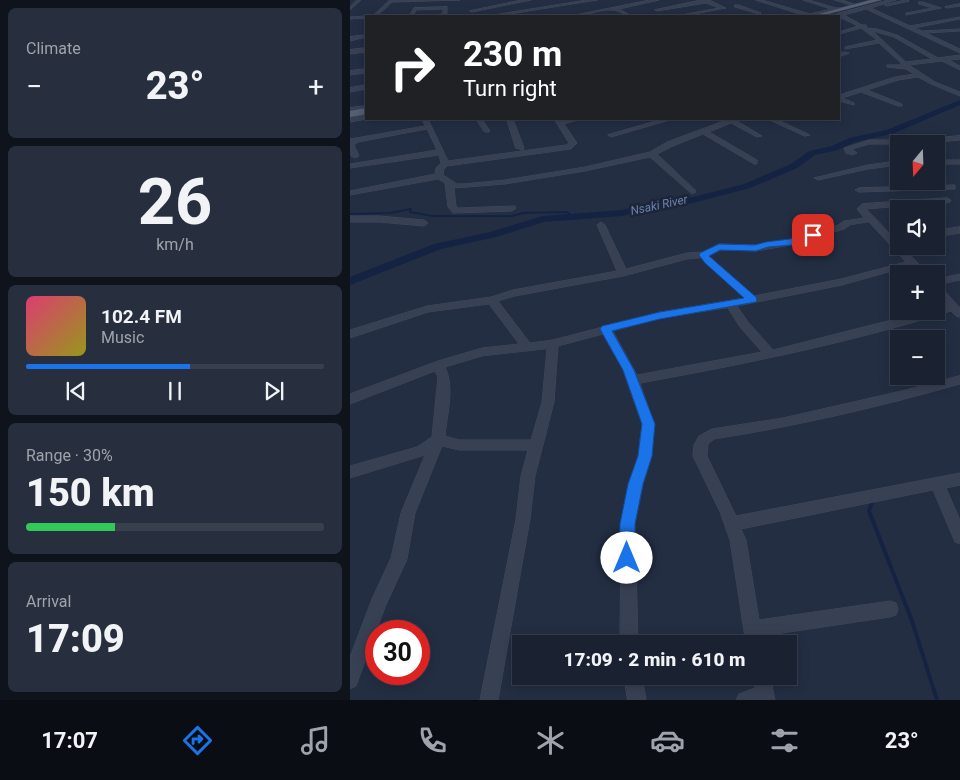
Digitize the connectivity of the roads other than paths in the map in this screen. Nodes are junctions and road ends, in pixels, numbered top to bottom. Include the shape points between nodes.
1 (359, 0) edge
2 (458, 0) edge
3 (506, 0) edge
4 (529, 0) edge
5 (550, 0) edge
6 (595, 0) edge
7 (630, 0) edge
8 (657, 0) edge
9 (705, 0) edge
10 (758, 0) edge
11 (805, 0) edge
12 (837, 0) edge
13 (872, 0) edge
14 (878, 0) edge
15 (888, 0) edge
16 (894, 0) edge
17 (392, 1) edge
18 (907, 1) edge
19 (722, 2) dead end
20 (513, 3) junction
21 (641, 3) junction
22 (921, 3) dead end
23 (716, 4) junction
24 (855, 5) junction
25 (960, 5) edge
26 (562, 6) junction
27 (737, 6) dead end
28 (947, 7) dead end
29 (394, 8) dead end
30 (409, 8) dead end
31 (416, 8) junction
32 (614, 8) junction
33 (350, 9) edge
34 (384, 9) junction
35 (869, 9) junction
36 (657, 10) junction
37 (836, 10) junction
38 (472, 11) dead end
39 (665, 13) dead end
40 (908, 14) dead end
41 (377, 15) edge
42 (412, 15) edge
43 (442, 15) edge
44 (497, 15) edge
45 (576, 15) edge
46 (582, 15) edge
47 (628, 15) edge
48 (684, 15) edge
49 (754, 15) edge
50 (808, 15) edge
51 (815, 15) edge
52 (815, 15) edge
53 (830, 15) edge
54 (841, 15) joint
55 (896, 16) dead end
56 (365, 17) edge
57 (350, 18) edge
58 (887, 18) junction
59 (960, 18) edge
60 (910, 27) junction
61 (866, 28) junction
62 (960, 30) edge
63 (840, 33) edge
64 (924, 34) junction
65 (365, 36) edge
66 (896, 37) junction
67 (350, 38) edge
68 (880, 41) junction
69 (960, 43) edge
70 (945, 44) junction
71 (365, 50) edge
72 (847, 51) joint
73 (960, 51) edge
74 (350, 52) edge
75 (840, 55) edge
76 (960, 57) edge
77 (941, 60) junction
78 (905, 65) junction
79 (889, 66) dead end
80 (960, 68) edge
81 (365, 71) edge
82 (350, 74) edge
83 (918, 75) junction
84 (365, 87) edge
85 (350, 90) edge
86 (862, 90) junction
87 (960, 94) edge
88 (840, 98) edge
89 (840, 98) edge
90 (852, 104) dead end
91 (900, 105) dead end
92 (365, 113) edge
93 (350, 115) edge
94 (426, 120) edge
95 (480, 120) edge
96 (510, 120) edge
97 (666, 120) edge
98 (733, 120) edge
99 (773, 120) edge
100 (559, 121) edge
101 (429, 127) junction
102 (487, 131) dead end
103 (703, 131) junction
104 (611, 135) dead end
105 (807, 135) dead end
106 (759, 136) dead end
107 (960, 138) edge
108 (353, 141) edge
109 (520, 148) dead end
110 (441, 152) junction
111 (853, 152) dead end
112 (652, 154) junction
113 (355, 156) dead end
114 (754, 162) dead end
115 (945, 162) edge
116 (960, 162) edge
117 (445, 164) junction
118 (890, 164) edge
119 (350, 166) edge
120 (439, 176) junction
121 (818, 178) dead end
122 (449, 183) junction
123 (945, 187) edge
124 (952, 187) dead end
125 (890, 189) edge
126 (859, 190) dead end
127 (898, 190) edge
128 (692, 192) dead end
129 (350, 193) edge
130 (906, 200) edge
131 (890, 204) edge
132 (512, 208) dead end
133 (350, 219) edge
134 (871, 219) junction
135 (424, 223) dead end
136 (601, 226) dead end
137 (960, 230) edge
138 (945, 232) edge
139 (890, 236) edge
140 (704, 255) junction
141 (906, 255) edge
142 (912, 263) joint
143 (623, 273) junction
144 (960, 277) edge
145 (945, 280) edge
146 (945, 298) edge
147 (492, 300) junction
148 (752, 300) junction
149 (731, 304) junction
150 (956, 310) edge
151 (606, 329) junction
152 (350, 334) edge
153 (553, 344) junction
154 (527, 347) junction
155 (770, 355) junction
156 (438, 366) junction
157 (633, 380) junction
158 (960, 380) edge
159 (350, 399) edge
160 (438, 440) junction
161 (536, 445) junction
162 (350, 472) edge
163 (960, 480) edge
164 (938, 485) junction
165 (732, 524) junction
166 (960, 537) edge
167 (890, 609) dead end
168 (630, 635) edge
169 (754, 635) edge
170 (759, 635) edge
171 (350, 680) edge
172 (634, 685) edge
173 (763, 685) edge
174 (766, 698) edge
175 (490, 700) edge
176 (637, 700) edge
177 (745, 700) edge

1 - 33 street
2 - 17 street
3 - 20 street
4 - 20 street
5 - 26 street
6 - 26 street
7 - 21 street
8 - 21 street
9 - 23 street
9 - 36 street
10 - 50 street
11 - 37 street
12 - 24 street
13 - 24 street
14 - 51 main road
15 - 53 main road
16 - 35 street
17 - 34 street
18 - 35 street
19 - 23 street
20 - 38 street
21 - 32 street
21 - 36 street
22 - 40 street via 938,8
23 - 48 street via 724,8
24 - 37 street
25 - 28 street
26 - 44 street
26 - 45 street
27 - 49 street via 761,14
29 - 34 street
30 - 31 street
31 - 42 street
31 - 43 street via 445,8
32 - 46 street
32 - 47 street
34 - 41 street
35 - 54 street
35 - 58 street
36 - 39 street
37 - 52 street
54 - 61 street
55 - 58 street
56 - 57 street
58 - 60 street
59 - 60 street
60 - 64 street
61 - 63 street
61 - 66 street
61 - 68 street
62 - 64 street
64 - 66 street
64 - 70 street
65 - 67 street
66 - 77 street
68 - 72 street
68 - 78 street
69 - 70 street
70 - 73 street
71 - 74 street
72 - 75 street
76 - 77 street
77 - 78 street
77 - 80 street
78 - 79 street
78 - 83 street
81 - 82 street
83 - 86 street
83 - 87 street
84 - 85 street
86 - 88 street
86 - 91 street
89 - 90 street
92 - 93 main road
94 - 101 street
95 - 102 street
96 - 109 street
97 - 104 street
98 - 103 street
98 - 106 street
99 - 105 street
100 - 117 street via 573,143 568,147
101 - 108 street
101 - 110 street
103 - 112 street
103 - 114 street
107 - 111 street via 869,142 848,148
108 - 113 street via 350,144
110 - 117 street
110 - 119 street
112 - 122 street via 505,182 463,186
112 - 128 street
115 - 116 street
117 - 120 street via 440,168
118 - 121 street via 865,166 844,174
120 - 122 street
120 - 129 street
122 - 132 street via 452,207 456,211
123 - 124 street
125 - 126 street
127 - 130 street
131 - 134 street via 862,206
133 - 135 street via 379,218
134 - 139 street
134 - 140 street via 847,223 791,242 756,248 719,247
136 - 143 street
137 - 138 street
140 - 143 street via 686,256
140 - 148 street
141 - 142 street
142 - 148 street via 842,282
143 - 147 street via 513,293
144 - 145 street
146 - 150 street
147 - 152 street via 427,310
147 - 154 street
148 - 149 street
149 - 151 street via 660,315
149 - 155 street via 742,324
150 - 155 street
151 - 153 street
151 - 157 street
153 - 154 street
153 - 161 street via 548,402
154 - 156 street via 482,352
155 - 157 street
156 - 159 street
156 - 160 street via 444,377 444,388
157 - 168 street via 648,424 646,449 628,524
158 - 165 street via 783,423 707,436 700,448 700,456
160 - 161 street via 459,445
160 - 162 street via 421,451
160 - 171 street via 408,513 399,559
161 - 175 street
163 - 164 street
164 - 165 street
164 - 166 street
165 - 169 street via 738,540
167 - 170 street
172 - 176 street
173 - 174 street
174 - 177 street

